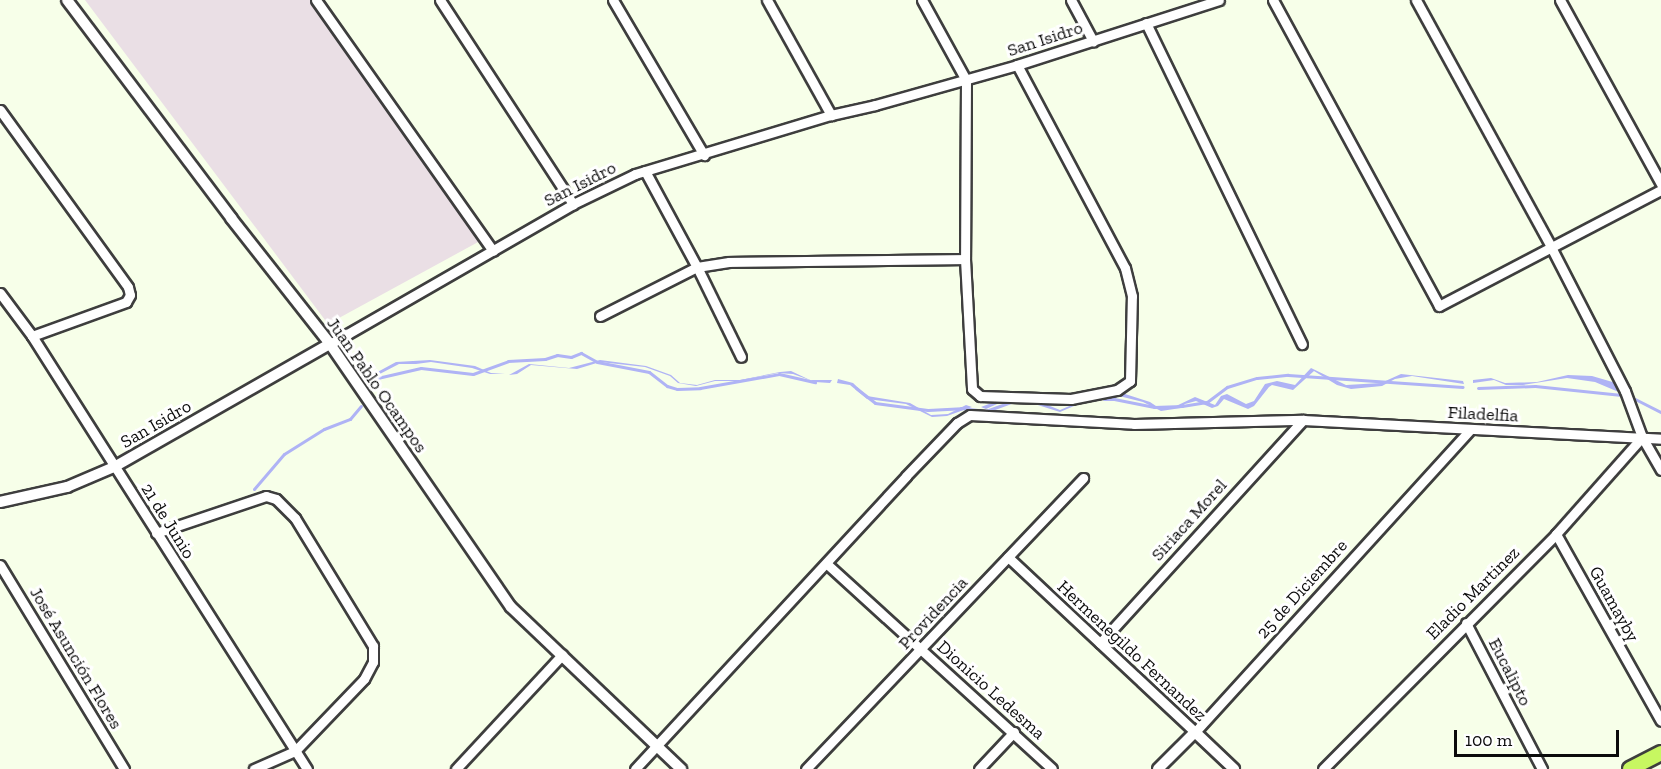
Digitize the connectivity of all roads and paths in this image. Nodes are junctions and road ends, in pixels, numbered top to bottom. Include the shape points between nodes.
1 (68, 0) edge
2 (316, 0) edge
3 (440, 0) edge
4 (613, 0) edge
5 (767, 0) edge
6 (922, 0) edge
7 (1071, 0) edge
8 (1219, 0) edge
9 (1273, 0) edge
10 (1416, 0) edge
11 (1560, 0) edge
12 (1146, 23) junction
13 (1093, 41) junction
14 (1017, 65) junction
15 (966, 80) junction
16 (0, 110) edge
17 (831, 115) junction
18 (704, 154) junction
19 (645, 171) junction
20 (1661, 184) edge
21 (1661, 190) edge
22 (573, 204) junction
23 (1551, 247) junction
24 (493, 251) junction
25 (965, 259) junction
26 (697, 267) junction
27 (0, 293) edge
28 (600, 316) dead end
29 (32, 336) junction
30 (330, 344) junction
31 (1302, 344) dead end
32 (741, 357) dead end
33 (1303, 420) junction
34 (1470, 430) junction
35 (1642, 437) junction
36 (1661, 439) edge
37 (114, 467) junction
38 (1661, 470) edge
39 (1083, 478) dead end
40 (0, 502) edge
41 (156, 533) junction
42 (1556, 534) junction
43 (1008, 557) junction
44 (827, 564) junction
45 (0, 565) edge
46 (1466, 622) junction
47 (1100, 643) junction
48 (922, 649) junction
49 (562, 655) junction
50 (1661, 721) edge
51 (1014, 732) junction
52 (1195, 732) junction
53 (657, 746) junction
54 (295, 751) junction
55 (1661, 753) edge
56 (124, 769) edge
57 (254, 769) edge
58 (307, 769) edge
59 (456, 769) edge
60 (635, 769) edge
61 (681, 769) edge
62 (806, 769) edge
63 (979, 769) edge
64 (1052, 769) edge
65 (1158, 769) edge
66 (1234, 769) edge
67 (1323, 769) edge
68 (1542, 769) edge
69 (1630, 769) edge

1 - 30 street, Juan Pablo Ocampos
2 - 24 street
3 - 22 street
4 - 18 street
5 - 17 street
6 - 15 street
7 - 13 street
8 - 12 street, San Isidro
9 - 23 street via 1438,306
10 - 23 street
11 - 20 street
12 - 13 street, San Isidro
12 - 31 street
13 - 14 street, San Isidro
14 - 15 street, San Isidro
14 - 25 street via 1125,268 1132,296 1130,381 1117,390 1071,399 980,396 972,389
15 - 17 street, San Isidro
15 - 25 street
16 - 29 street via 130,295 126,302
17 - 18 street, San Isidro
18 - 19 street, San Isidro
19 - 22 street, San Isidro
19 - 26 street
21 - 23 street
22 - 24 street, San Isidro
23 - 35 street via 1625,391
24 - 30 street, San Isidro
25 - 26 street via 729,262
26 - 28 street
26 - 32 street
27 - 29 street, 21 de Junio
29 - 37 street, 21 de Junio
30 - 37 street, San Isidro
30 - 49 street, Juan Pablo Ocampos via 511,607
33 - 34 street, Filadelfia
33 - 44 street, Filadelfia via 1134,424 970,415 957,423 906,476
33 - 47 street, Siriaca Morel
34 - 35 street, Filadelfia
34 - 52 street, 25 de Diciembre
35 - 36 street, Filadelfia
35 - 38 street
35 - 42 street, Eladio Martinez
37 - 40 street, San Isidro via 67,487
37 - 41 street, 21 de Junio
39 - 43 street, Providencia
41 - 54 street, 21 de Junio
41 - 54 street via 266,496 276,499 295,518 373,646 373,662 364,679
42 - 46 street, Eladio Martinez
42 - 50 street, Guamayby
43 - 47 street, Hermenegildo Fernandez
43 - 48 street, Providencia
44 - 48 street, Dionicio Ledesma
44 - 53 street, Filadelfia
45 - 56 street, José Asunción Flores
46 - 67 street, Eladio Martinez
46 - 68 street, Eucalipto
47 - 52 street, Hermenegildo Fernandez
48 - 51 street, Dionicio Ledesma
48 - 62 street, Providencia
49 - 53 street, Juan Pablo Ocampos
49 - 59 street
51 - 63 street
51 - 64 street, Dionicio Ledesma
52 - 65 street, 25 de Diciembre
52 - 66 street, Hermenegildo Fernandez
53 - 60 street, Filadelfia
53 - 61 street, Juan Pablo Ocampos
54 - 57 street
54 - 58 street, 21 de Junio
55 - 69 main road

